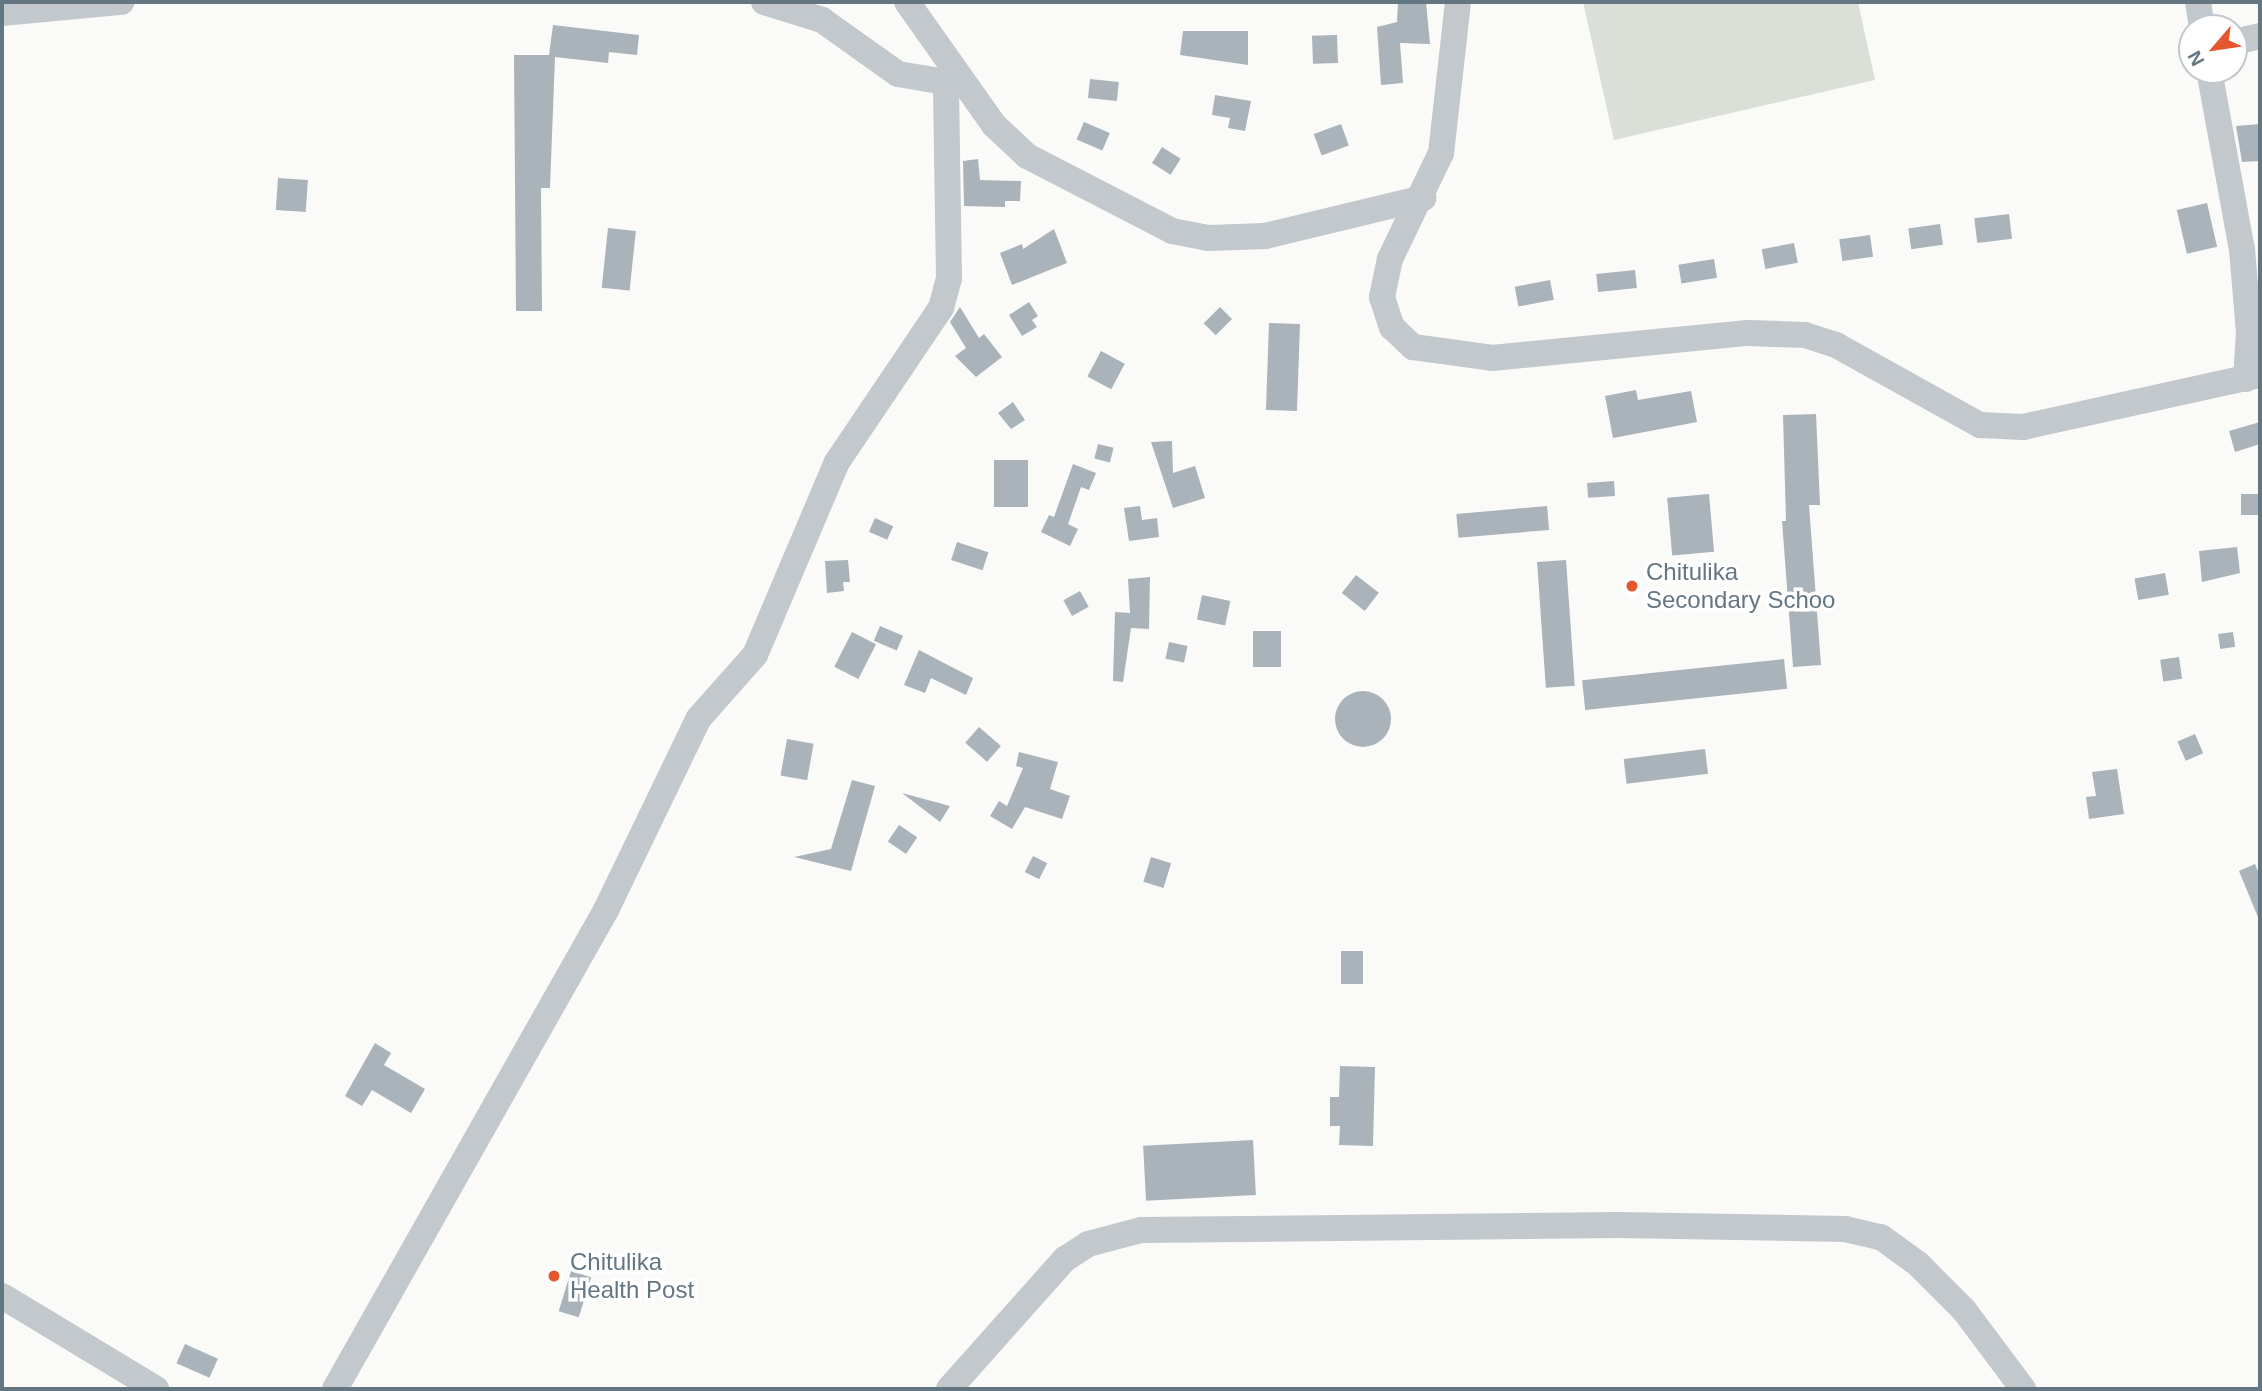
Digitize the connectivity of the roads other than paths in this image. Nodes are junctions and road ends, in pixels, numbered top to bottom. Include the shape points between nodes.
1 (121, 2) edge
2 (764, 2) edge
3 (907, 2) edge
4 (1458, 2) edge
5 (2, 13) edge
6 (953, 79) junction
7 (2212, 84) edge
8 (1423, 198) junction
9 (2253, 377) edge
10 (2, 1296) edge
11 (156, 1389) edge
12 (335, 1389) edge
13 (949, 1389) edge
14 (2023, 1389) edge

1 - 5 street
2 - 6 street via 822,20 898,74
3 - 6 street
4 - 8 street via 1441,153
6 - 8 street via 1027,156 1172,231 1208,238 1265,236
6 - 12 street via 949,279 941,308 837,462 755,655 699,718 606,910
7 - 9 street via 2242,249
8 - 9 street via 1390,259 1382,298 1392,327 1413,347 1436,354 1492,358 1748,333 1805,335 1844,350 1980,425 2023,427
10 - 11 street
13 - 14 street via 1065,1259 1088,1244 1141,1230 1618,1225 1845,1229 1881,1237 1918,1264 1964,1310

